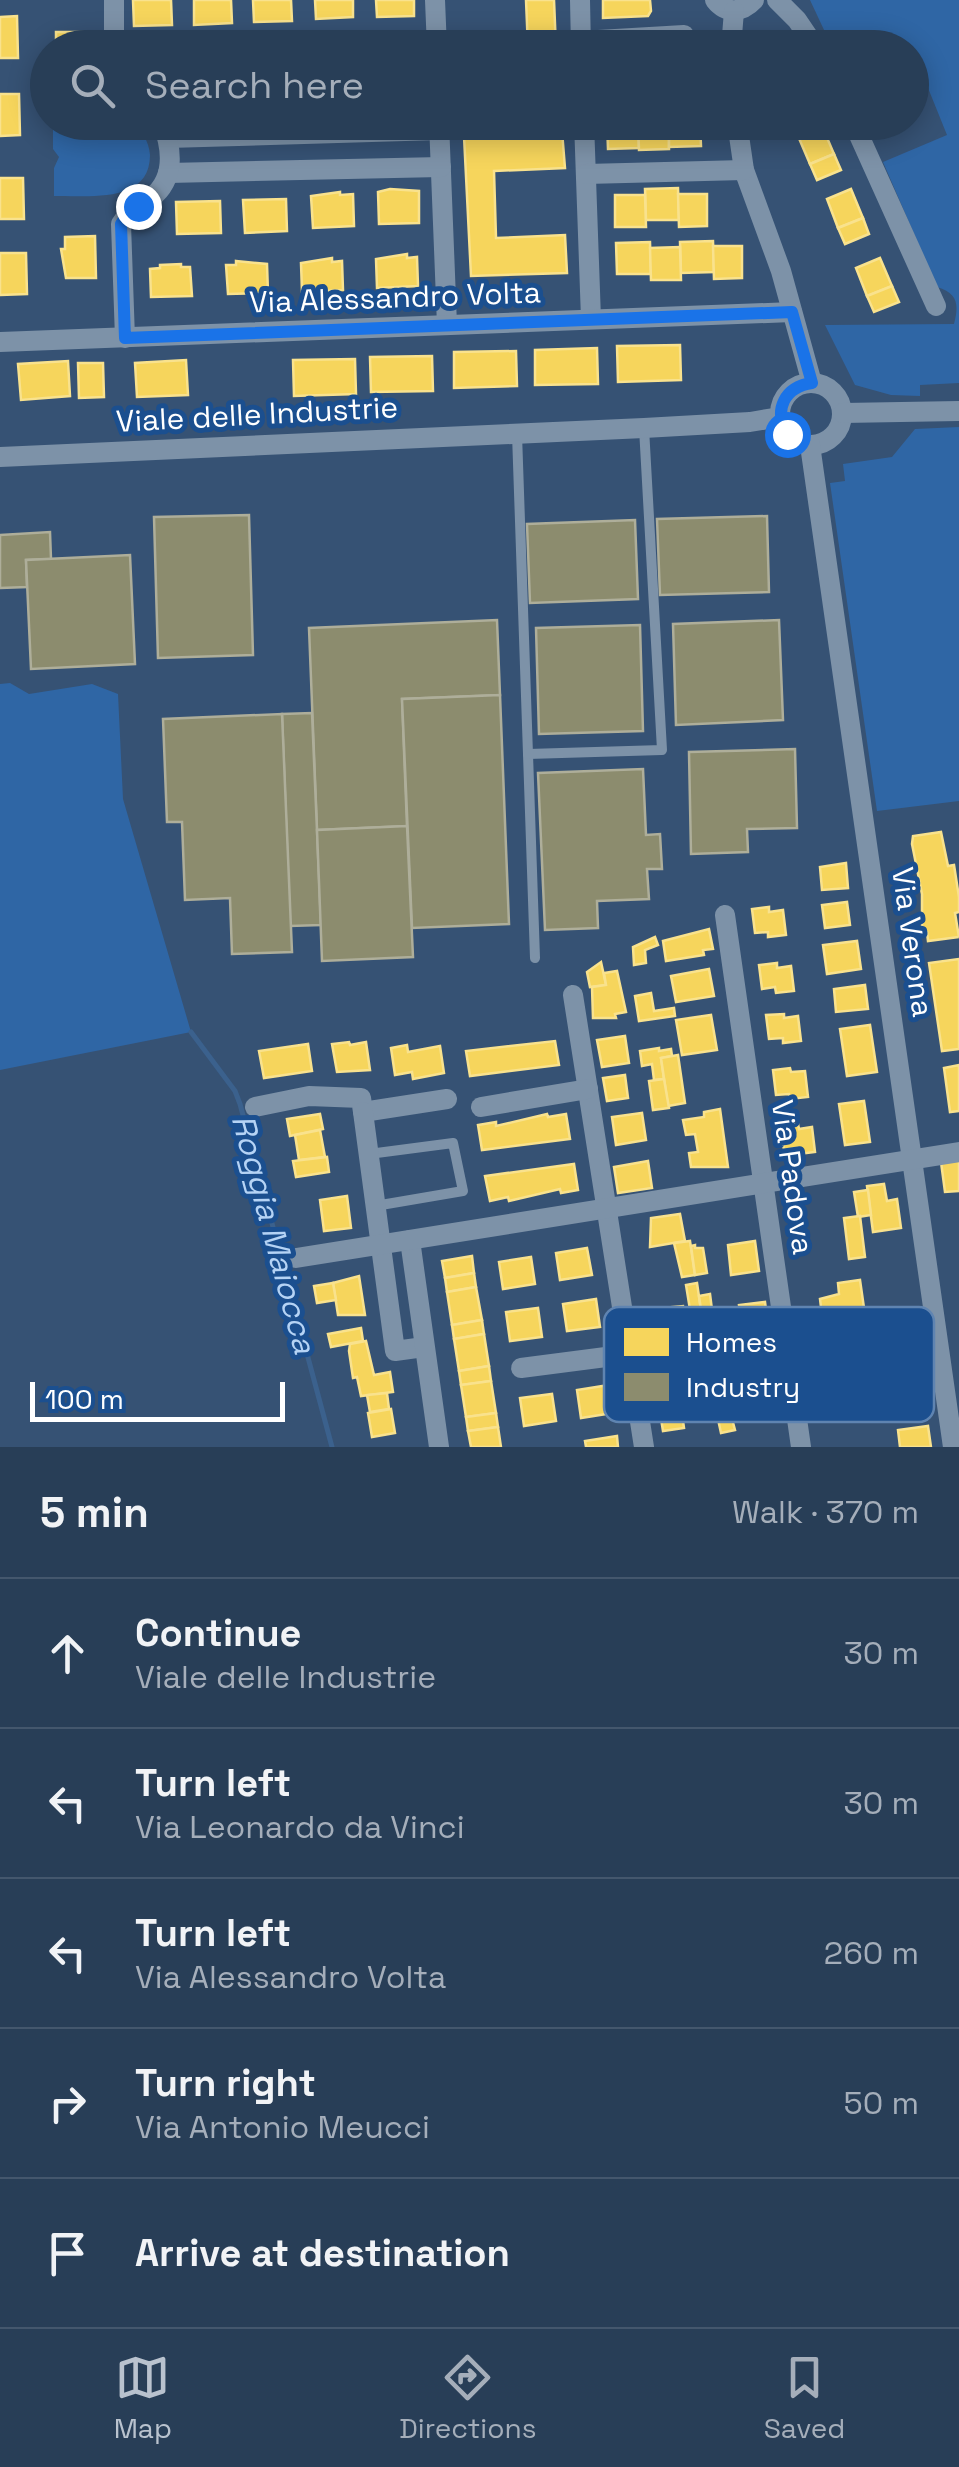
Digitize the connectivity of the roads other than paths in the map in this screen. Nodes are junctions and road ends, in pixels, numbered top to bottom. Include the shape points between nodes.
1 (114, 0) edge
2 (435, 0) edge
3 (580, 0) edge
4 (714, 0) edge
5 (754, 0) edge
6 (776, 0) edge
7 (734, 11) junction
8 (114, 30) edge
9 (436, 30) edge
10 (581, 30) edge
11 (732, 30) edge
12 (804, 30) edge
13 (166, 140) edge
14 (440, 140) edge
15 (585, 140) edge
16 (740, 140) edge
17 (862, 140) edge
18 (441, 167) junction
19 (744, 170) junction
20 (168, 173) junction
21 (586, 174) junction
22 (936, 306) dead end
23 (792, 312) junction
24 (592, 319) junction
25 (446, 325) junction
26 (125, 338) junction
27 (0, 342) edge
28 (812, 383) junction
29 (959, 410) edge
30 (843, 414) junction
31 (780, 417) junction
32 (644, 428) junction
33 (516, 433) junction
34 (810, 445) junction
35 (0, 457) edge
36 (528, 754) junction
37 (725, 914) dead end
38 (535, 958) dead end
39 (573, 995) dead end
40 (588, 1090) junction
41 (447, 1099) dead end
42 (255, 1107) dead end
43 (481, 1107) dead end
44 (363, 1112) junction
45 (959, 1152) edge
46 (368, 1154) junction
47 (914, 1158) junction
48 (763, 1183) junction
49 (375, 1206) junction
50 (608, 1210) junction
51 (410, 1240) junction
52 (381, 1245) junction
53 (296, 1258) dead end
54 (622, 1307) edge
55 (781, 1307) edge
56 (424, 1346) junction
57 (604, 1357) edge
58 (521, 1368) dead end
59 (953, 1407) edge
60 (640, 1422) edge
61 (797, 1422) edge
62 (439, 1447) edge
63 (644, 1447) edge
64 (801, 1447) edge
65 (952, 1447) edge

1 - 8 street
2 - 9 street
3 - 10 street
4 - 7 street
5 - 7 street
6 - 12 street
7 - 11 street
13 - 20 street
14 - 18 street
15 - 21 street
16 - 19 street
17 - 22 street
18 - 20 street
18 - 25 street
19 - 21 street
19 - 23 street
20 - 26 street via 156,194 121,224
21 - 24 street
23 - 24 street, Via Alessandro Volta
23 - 28 street
24 - 25 street, Via Alessandro Volta
25 - 26 street, Via Alessandro Volta
26 - 27 street, Via Alessandro Volta
28 - 30 street via 837,396
28 - 31 street via 792,389
29 - 30 street
30 - 34 street via 836,432
31 - 32 street, Viale delle Industrie
31 - 34 street via 794,440
32 - 33 street, Viale delle Industrie
32 - 36 lane via 662,750
33 - 35 street, Viale delle Industrie
33 - 36 lane
34 - 47 street, Via Verona
36 - 38 lane
37 - 48 street, Via Padova
39 - 40 street
40 - 43 street
40 - 50 street
41 - 44 street
42 - 44 street via 309,1096 361,1098
44 - 46 street
45 - 47 street
46 - 49 street
46 - 49 lane via 454,1143 463,1191
47 - 48 street
47 - 59 street, Via Verona
48 - 50 street
48 - 55 street, Via Padova
49 - 52 street
50 - 51 street
50 - 54 street
51 - 52 street
51 - 56 street
52 - 53 street
52 - 56 street via 395,1350
56 - 62 street
57 - 58 street
59 - 65 street, Via Verona
60 - 63 street
61 - 64 street, Via Padova

